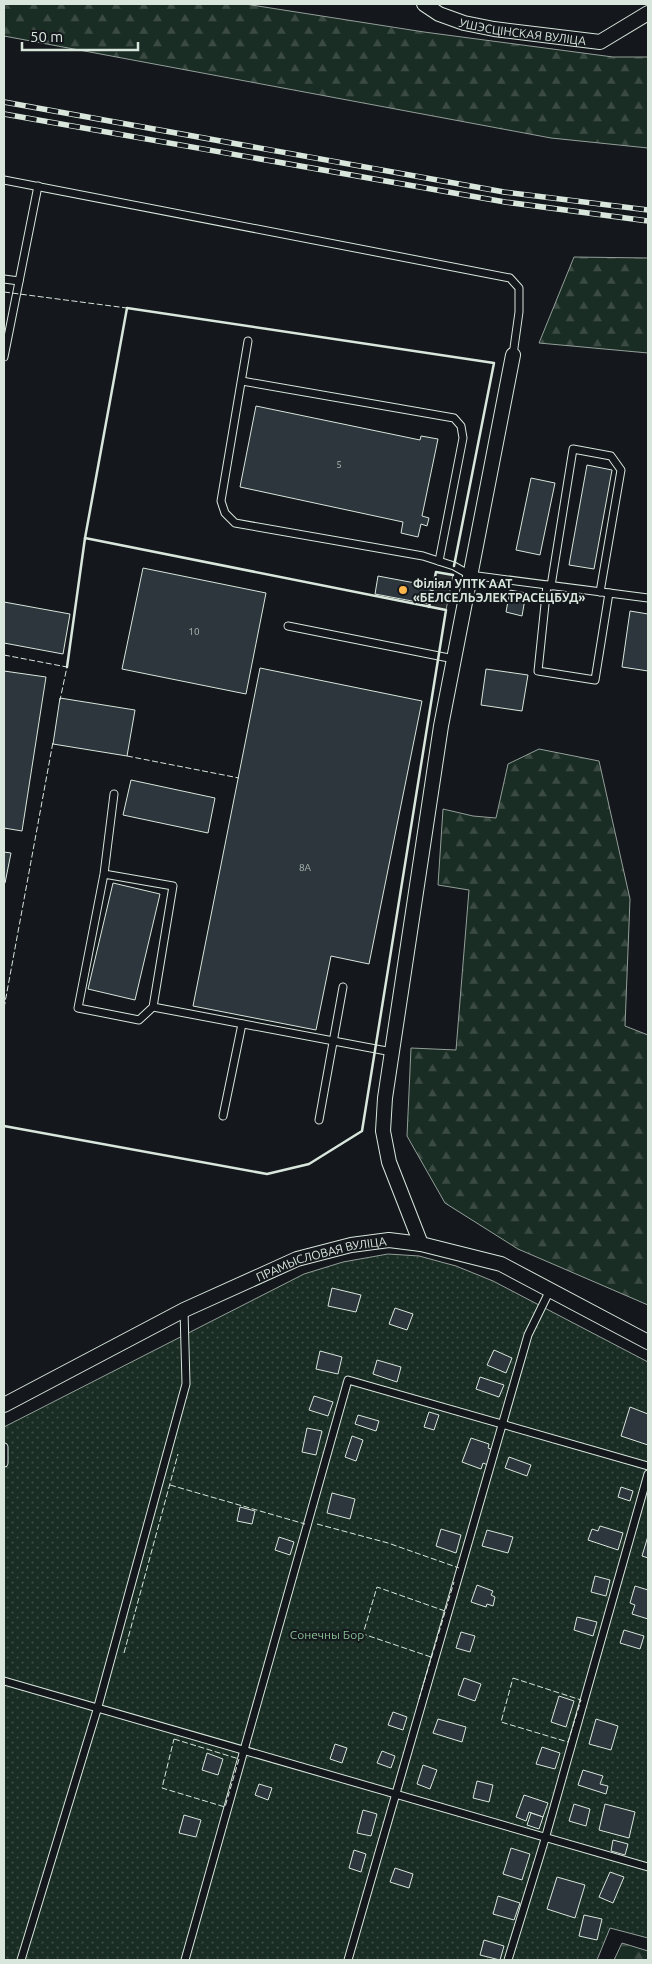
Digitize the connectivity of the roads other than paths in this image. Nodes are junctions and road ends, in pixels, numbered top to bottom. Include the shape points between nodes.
1 (424, 4) edge
2 (648, 13) edge
3 (4, 180) edge
4 (38, 186) junction
5 (4, 279) edge
6 (20, 281) junction
7 (248, 341) dead end
8 (513, 355) joint
9 (4, 357) edge
10 (242, 381) junction
11 (438, 561) junction
12 (470, 575) junction
13 (549, 586) junction
14 (600, 592) junction
15 (609, 593) junction
16 (648, 598) edge
17 (288, 626) dead end
18 (454, 660) junction
19 (114, 794) dead end
20 (104, 874) junction
21 (343, 987) dead end
22 (152, 1008) junction
23 (242, 1024) junction
24 (333, 1041) junction
25 (392, 1052) junction
26 (223, 1116) dead end
27 (319, 1120) dead end
28 (421, 1244) junction
29 (550, 1290) junction
30 (184, 1310) junction
31 (648, 1342) edge
32 (4, 1405) edge
33 (503, 1424) junction
34 (4, 1447) edge
35 (4, 1463) edge
36 (648, 1466) edge
37 (648, 1474) edge
38 (4, 1681) edge
39 (97, 1710) junction
40 (246, 1750) junction
41 (397, 1795) junction
42 (545, 1839) junction
43 (648, 1867) edge
44 (21, 1960) edge
45 (185, 1960) edge
46 (348, 1960) edge
47 (508, 1960) edge

1 - 2 street, УШЭСЦІНСКАЯ ВУЛІЦА via 449,19 494,29 600,42
3 - 4 lane
4 - 6 lane
4 - 8 lane via 510,278 518,288 519,312
5 - 6 lane
6 - 9 lane
7 - 10 lane
8 - 12 street
10 - 11 lane via 221,500 225,513 235,522
10 - 11 lane via 454,418 462,426 463,438
11 - 12 lane
12 - 13 lane
12 - 18 street
13 - 14 lane
13 - 14 lane via 573,449 611,456 622,470
13 - 15 lane via 538,671 596,680
14 - 15 lane
15 - 16 lane
17 - 18 lane
18 - 25 street via 441,726
19 - 20 lane
20 - 22 lane via 173,886
20 - 22 lane via 78,1008 139,1020
21 - 24 lane
22 - 23 lane
23 - 24 lane
23 - 26 lane
24 - 25 lane
24 - 27 lane
25 - 28 street via 383,1131 389,1162
28 - 29 street, ПРАМЫСЛОВАЯ ВУЛІЦА via 501,1264
28 - 30 street, ПРАМЫСЛОВАЯ ВУЛІЦА via 389,1240 351,1245 297,1259
29 - 31 street, ПРАМЫСЛОВАЯ ВУЛІЦА
29 - 33 lane via 528,1335
30 - 32 street, ПРАМЫСЛОВАЯ ВУЛІЦА
30 - 39 lane via 186,1384
33 - 36 lane
33 - 40 lane via 348,1380
33 - 41 lane
34 - 35 lane
37 - 42 lane
38 - 39 lane
39 - 40 lane
39 - 44 lane
40 - 41 lane
40 - 45 lane
41 - 42 lane
41 - 46 lane
42 - 43 lane
42 - 47 lane

